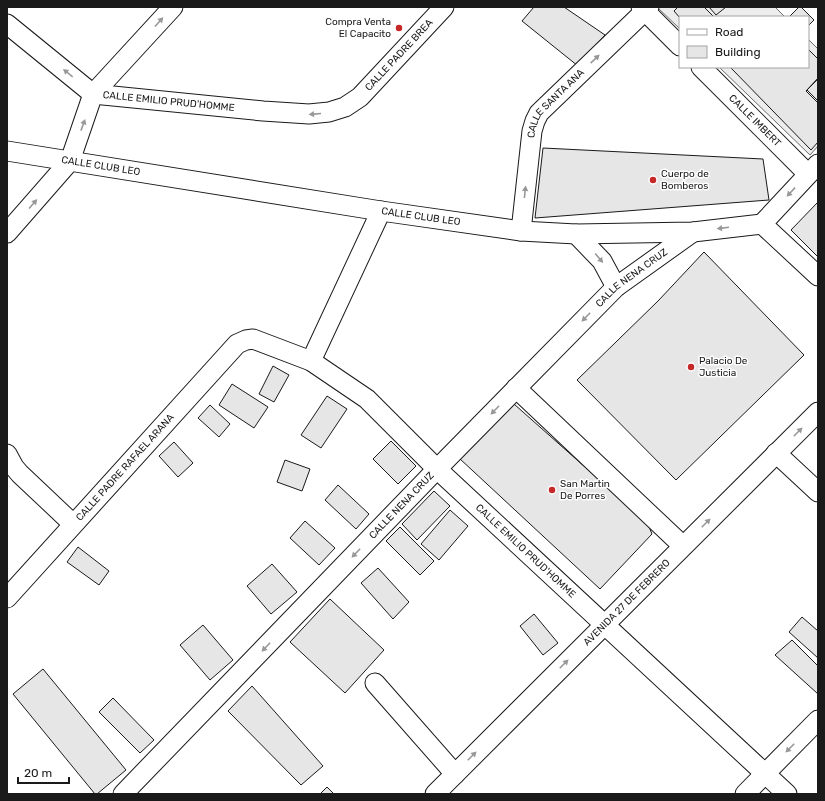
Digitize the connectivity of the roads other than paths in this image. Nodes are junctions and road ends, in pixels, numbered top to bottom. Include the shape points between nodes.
1 (173, 7) edge
2 (444, 7) edge
3 (645, 8) edge
4 (7, 24) edge
5 (679, 45) edge
6 (702, 68) edge
7 (93, 94) junction
8 (352, 103) joint
9 (7, 151) edge
10 (70, 161) junction
11 (813, 169) edge
12 (381, 211) junction
13 (762, 224) junction
14 (522, 231) junction
15 (693, 232) junction
16 (7, 233) edge
17 (576, 234) junction
18 (818, 276) edge
19 (616, 287) junction
20 (246, 340) joint
21 (311, 361) junction
22 (516, 388) junction
23 (818, 412) edge
24 (776, 453) junction
25 (7, 454) edge
26 (437, 469) junction
27 (818, 492) edge
28 (73, 524) junction
29 (683, 546) junction
30 (7, 598) edge
31 (605, 624) junction
32 (375, 684) dead end
33 (818, 720) edge
34 (765, 773) junction
35 (455, 774) junction
36 (123, 794) edge
37 (435, 794) edge
38 (745, 794) edge
39 (787, 794) edge

7 -> 1 street
2 - 8 street, CALLE PADRE BREA
3 - 5 street
14 -> 3 street, CALLE SANTA ANA via 530,141 539,113
7 -> 4 street, CALLE EMILIO PRUD'HOMME
6 - 11 street, CALLE IMBERT
8 -> 7 street, CALLE EMILIO PRUD'HOMME via 329,112 309,114
10 -> 7 street
9 - 10 street, CALLE CLUB LEO
10 - 12 street, CALLE CLUB LEO
16 -> 10 street
11 -> 13 street
12 - 14 street, CALLE CLUB LEO
12 - 21 street
13 -> 15 street, CALLE CLUB LEO
13 - 18 street
14 - 17 street, CALLE CLUB LEO
15 - 17 street, CALLE CLUB LEO
15 - 19 street, CALLE NENA CRUZ
17 -> 19 street via 602,261
19 -> 22 street, CALLE NENA CRUZ
20 - 21 street, CALLE EMILIO PRUD'HOMME via 254,340
20 - 28 street, CALLE PADRE RAFAEL ARANA via 237,344
21 - 26 street, CALLE EMILIO PRUD'HOMME via 367,399
22 -> 26 street, CALLE NENA CRUZ
22 - 29 street
24 -> 23 street, AVENIDA 27 DE FEBRERO
24 - 27 street
29 -> 24 street, AVENIDA 27 DE FEBRERO
25 - 28 street via 20,474
26 - 31 street, CALLE EMILIO PRUD'HOMME
26 -> 36 street, CALLE NENA CRUZ
28 - 30 street, CALLE PADRE RAFAEL ARANA
29 - 31 street, AVENIDA 27 DE FEBRERO
31 - 34 street, CALLE EMILIO PRUD'HOMME
35 -> 31 street, AVENIDA 27 DE FEBRERO
32 - 35 street
33 -> 34 street
34 - 38 street
34 - 39 street, CALLE EMILIO PRUD'HOMME
35 - 37 street, AVENIDA 27 DE FEBRERO

